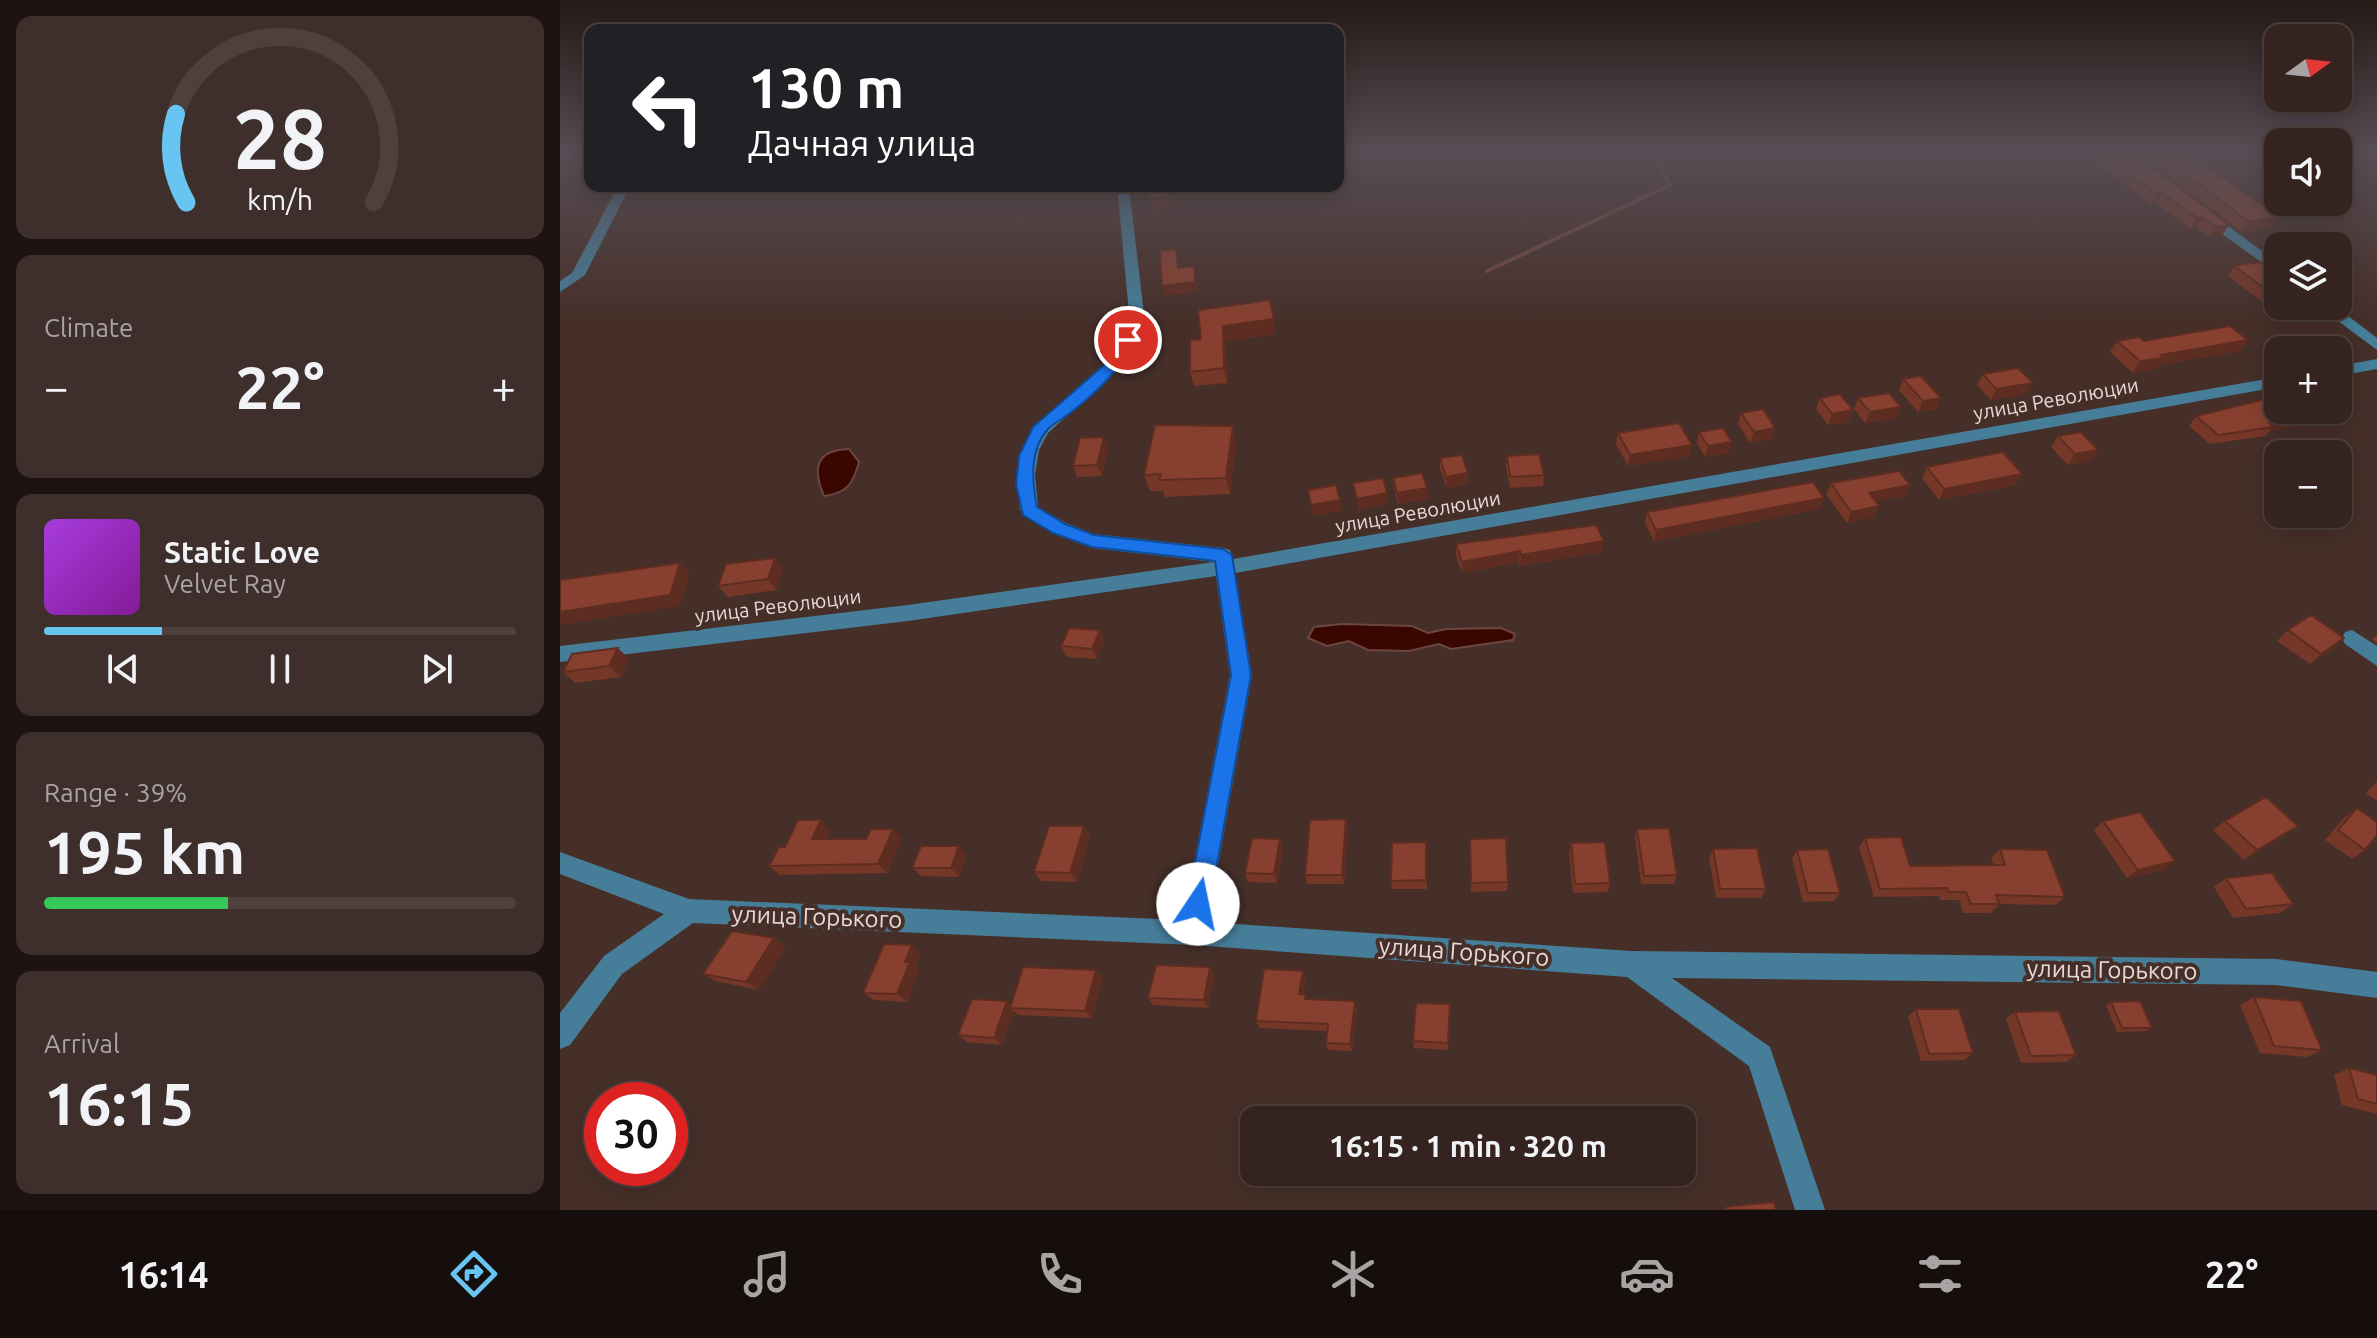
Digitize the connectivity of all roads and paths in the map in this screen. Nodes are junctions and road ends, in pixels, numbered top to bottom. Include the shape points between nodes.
1 (612, 208) edge
2 (1123, 208) edge
3 (2196, 208) edge
4 (2264, 259) edge
5 (560, 288) edge
6 (2344, 320) edge
7 (2377, 345) edge
8 (2377, 364) edge
9 (2352, 368) edge
10 (2264, 384) edge
11 (1225, 568) junction
12 (2352, 638) dead end
13 (560, 654) edge
14 (2377, 658) edge
15 (560, 863) edge
16 (689, 911) junction
17 (1193, 933) junction
18 (1631, 964) junction
19 (2377, 985) edge
20 (560, 1035) edge
21 (1810, 1210) edge

1 - 5 street via 578,275
2 - 11 street via 1138,320 1118,360 1041,427 1027,456 1024,484 1029,510 1092,541 1223,555
3 - 4 street
6 - 7 street
8 - 9 street
10 - 11 street, улица Революции
11 - 13 street, улица Революции
11 - 17 street via 1241,675
12 - 14 street
15 - 16 street, улица Горького
16 - 17 street, улица Горького
16 - 20 street via 613,965
17 - 18 street, улица Горького
18 - 19 street, улица Горького via 2276,972
18 - 21 street via 1760,1057

